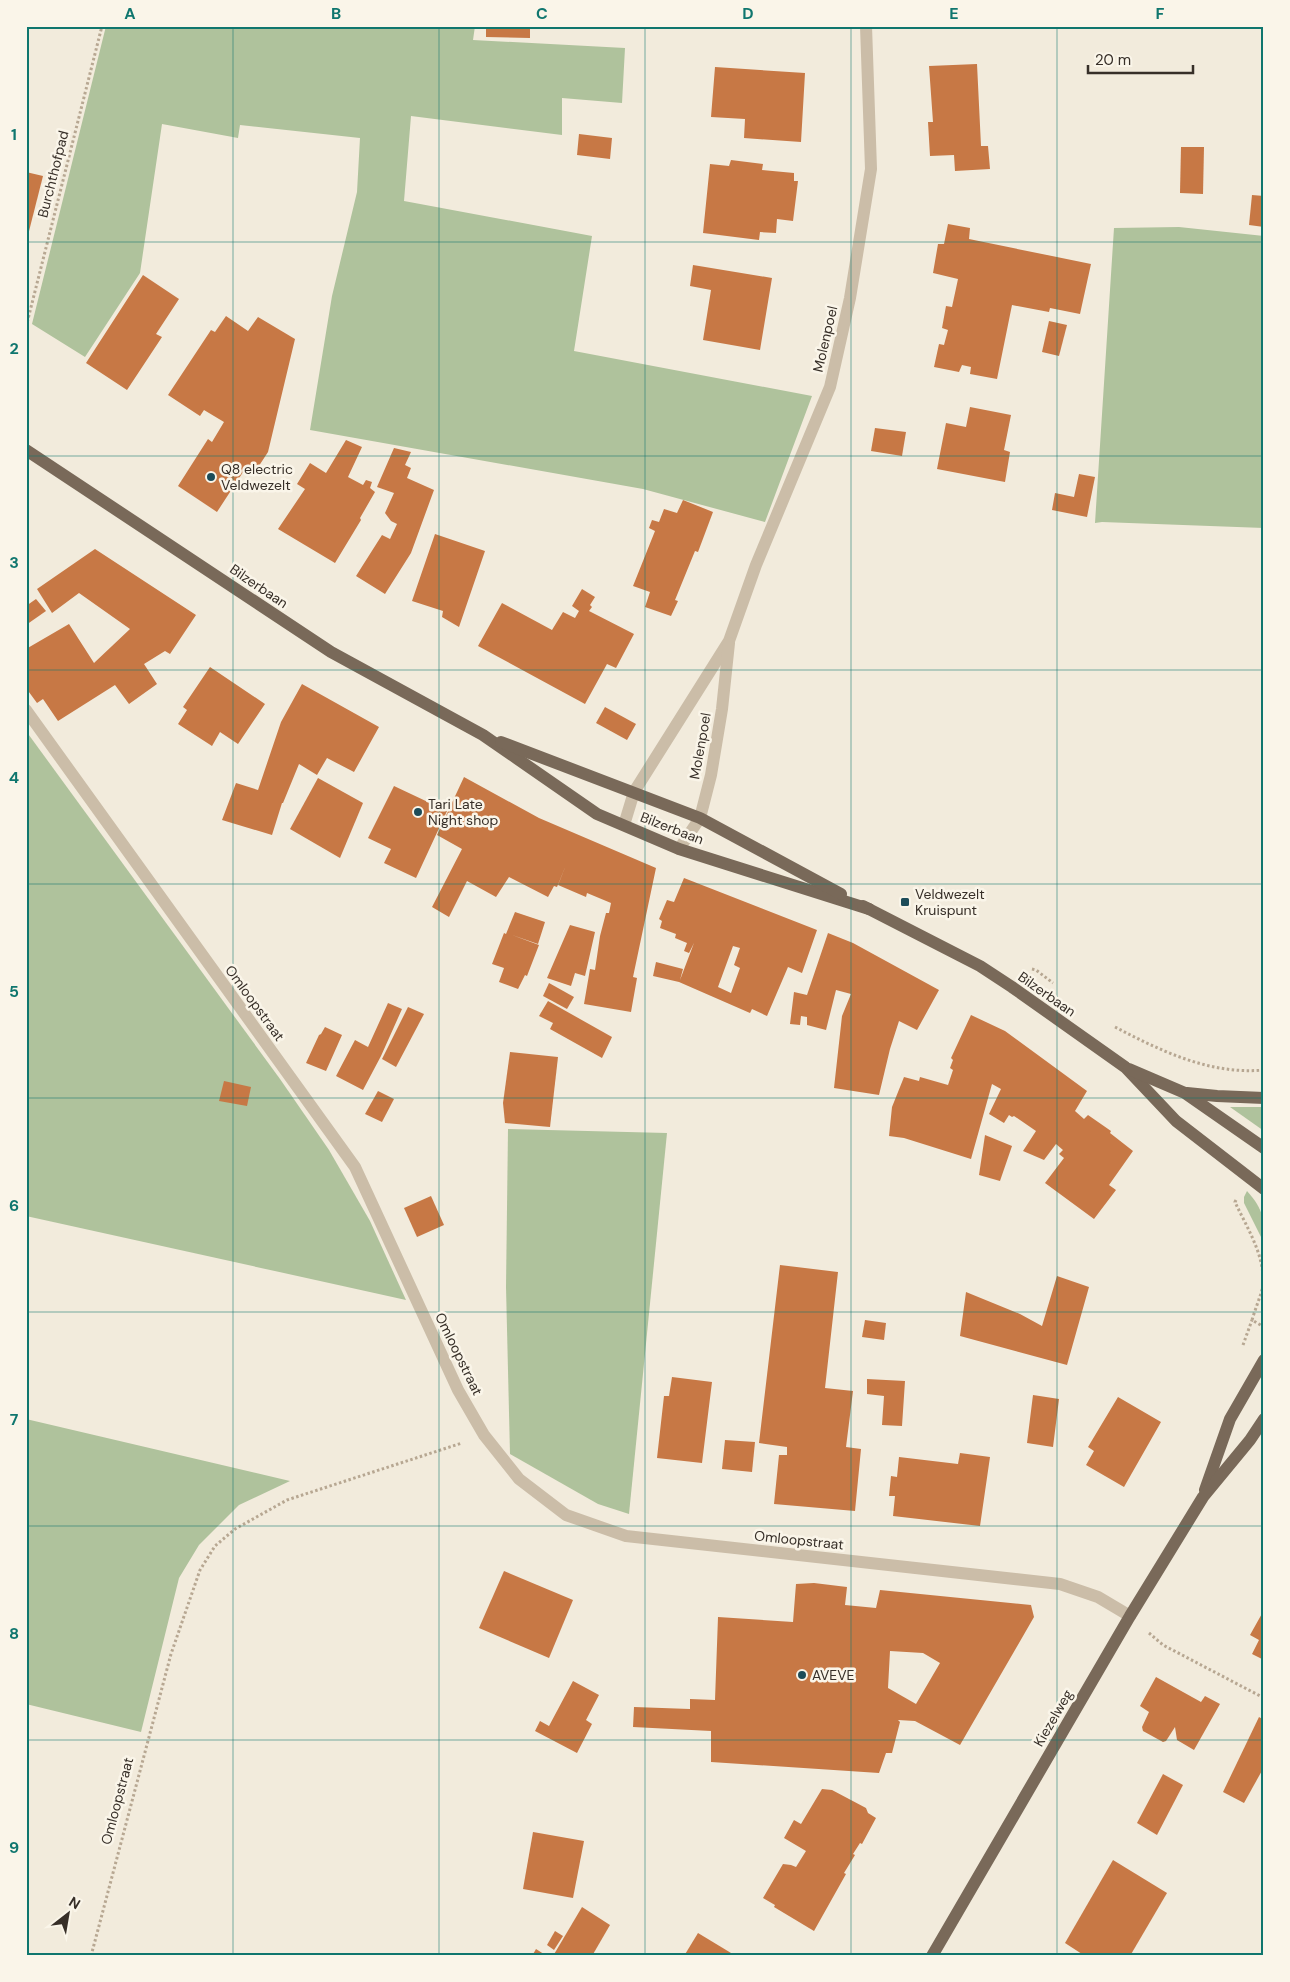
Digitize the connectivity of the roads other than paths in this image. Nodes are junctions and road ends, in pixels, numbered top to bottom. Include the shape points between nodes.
1 (866, 26) edge
2 (26, 450) edge
3 (729, 641) junction
4 (26, 710) edge
5 (483, 735) junction
6 (634, 792) junction
7 (700, 818) junction
8 (624, 825) junction
9 (679, 849) junction
10 (869, 909) junction
11 (1125, 1067) junction
12 (1185, 1092) junction
13 (1264, 1098) edge
14 (1264, 1148) edge
15 (1264, 1189) edge
16 (1264, 1360) edge
17 (1264, 1419) edge
18 (1203, 1497) junction
19 (1130, 1616) junction
20 (932, 1956) edge

1 - 3 street, Molenpoel via 871,170 850,298 830,387 756,565
2 - 5 main road, Bilzerbaan via 331,652
3 - 6 street, Molenpoel
3 - 7 street, Molenpoel via 716,746
4 - 19 street, Omloopstraat via 355,1167 458,1390 484,1436 519,1480 566,1515 626,1536 1060,1584 1098,1597
5 - 6 main road, Bilzerbaan
5 - 8 main road, Bilzerbaan via 597,814
6 - 7 main road, Bilzerbaan
6 - 8 street, Molenpoel
7 - 9 street, Molenpoel
7 - 10 main road, Bilzerbaan
8 - 9 main road, Bilzerbaan
9 - 10 main road, Bilzerbaan
10 - 11 main road, Bilzerbaan via 980,966
11 - 12 main road, Bilzerbaan
11 - 15 main road, Bilzerbaan via 1176,1121
12 - 13 main road
12 - 14 main road, Bilzerbaan
16 - 18 main road, Kiezelweg via 1230,1420
17 - 18 main road, Kiezelweg
18 - 19 main road, Kiezelweg
19 - 20 main road, Kiezelweg

